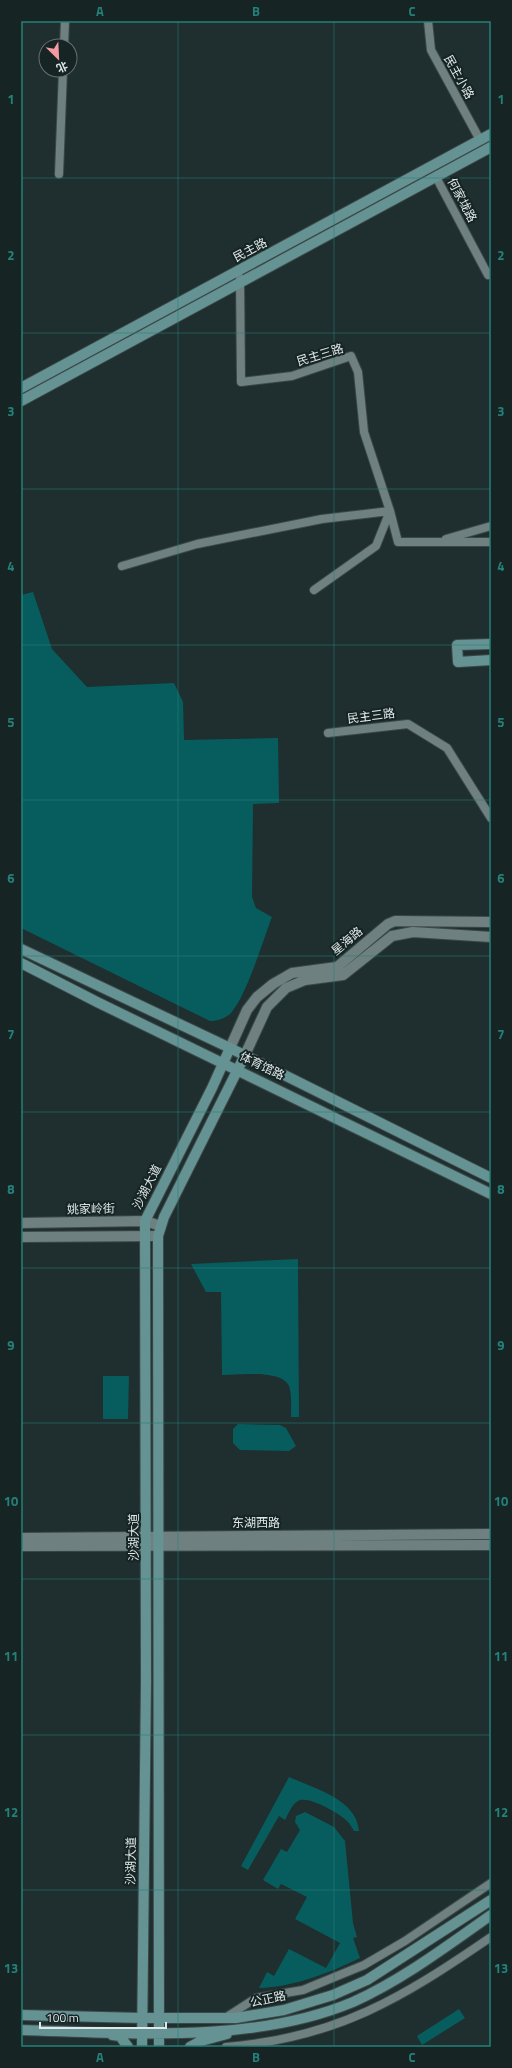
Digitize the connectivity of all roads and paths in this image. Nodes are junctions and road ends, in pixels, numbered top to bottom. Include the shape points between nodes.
1 (65, 21) edge
2 (428, 21) edge
3 (64, 38) edge
4 (63, 78) edge
5 (491, 134) edge
6 (480, 140) junction
7 (491, 147) edge
8 (59, 174) dead end
9 (436, 177) junction
10 (239, 271) junction
11 (491, 273) edge
12 (241, 282) junction
13 (21, 388) edge
14 (21, 401) edge
15 (390, 511) junction
16 (491, 526) edge
17 (436, 542) junction
18 (491, 542) edge
19 (122, 566) dead end
20 (314, 590) dead end
21 (491, 644) edge
22 (491, 660) edge
23 (328, 733) dead end
24 (491, 818) edge
25 (491, 922) edge
26 (491, 937) edge
27 (21, 949) edge
28 (21, 963) edge
29 (230, 1048) junction
30 (245, 1055) junction
31 (224, 1062) junction
32 (238, 1069) junction
33 (491, 1178) edge
34 (491, 1194) edge
35 (145, 1220) junction
36 (21, 1223) edge
37 (160, 1231) junction
38 (145, 1236) junction
39 (21, 1237) edge
40 (491, 1534) edge
41 (21, 1538) edge
42 (146, 1541) junction
43 (158, 1541) junction
44 (491, 1545) edge
45 (21, 1546) edge
46 (491, 1883) edge
47 (491, 1900) edge
48 (491, 1916) edge
49 (491, 1937) edge
50 (21, 2015) edge
51 (142, 2018) junction
52 (158, 2018) junction
53 (225, 2018) junction
54 (21, 2030) edge
55 (241, 2030) junction
56 (80, 2031) junction
57 (158, 2032) junction
58 (142, 2033) junction
59 (128, 2047) edge
60 (142, 2047) edge
61 (158, 2047) edge
62 (190, 2047) edge
63 (226, 2047) edge

1 - 3 street
2 - 6 street, 民主小路 via 431,50
4 - 8 street
5 - 6 main road, 民主路
6 - 10 main road, 民主路
7 - 9 main road, 民主路
9 - 11 street, 何家垅路 via 488,275
9 - 12 main road, 民主路
10 - 12 street, 民主三路
10 - 13 main road, 民主路
12 - 14 main road, 民主路
12 - 15 street, 民主三路 via 241,382 292,376 351,356 358,372 364,432
15 - 17 street, 民主三路 via 398,542
15 - 19 street via 322,519 197,544
15 - 20 street via 376,546
16 - 17 street
17 - 18 street
21 - 22 main road via 457,645 458,662
23 - 24 street, 民主三路 via 408,724 447,748
25 - 29 street, 星海路 via 395,921 388,924 337,967 292,973 257,996 247,1010
26 - 30 street, 星海路 via 413,932 392,936 343,975 300,981 286,988 267,1007
27 - 29 main road, 体育馆路
28 - 31 main road, 体育馆路
29 - 30 main road, 体育馆路
29 - 31 main road, 沙湖大道
30 - 32 main road, 沙湖大道
30 - 33 main road, 体育馆路
31 - 32 main road, 体育馆路
31 - 35 main road, 沙湖大道
32 - 34 main road, 体育馆路
32 - 37 main road, 沙湖大道 via 164,1217
35 - 36 street, 姚家岭街
35 - 37 street, 姚家岭街
35 - 38 main road, 沙湖大道
37 - 38 street
37 - 43 main road, 沙湖大道
38 - 39 street
38 - 42 main road, 沙湖大道
40 - 43 street, 东湖西路
41 - 42 street, 东湖西路
42 - 43 street, 东湖西路
42 - 45 street, 东湖西路
42 - 51 main road, 沙湖大道
43 - 44 street, 东湖西路
43 - 52 main road, 沙湖大道
46 - 53 street via 364,1966 303,1990 256,1998
47 - 53 main road, 公正路 via 384,1970 350,1988 284,2010
48 - 55 main road via 388,1984 353,2001 282,2024
49 - 63 street via 410,1990 344,2022 319,2031 268,2043
50 - 51 main road, 公正路
51 - 52 main road, 公正路
51 - 58 main road, 沙湖大道
52 - 53 main road, 公正路
52 - 57 main road, 沙湖大道
54 - 56 main road
55 - 57 main road
55 - 62 main road via 201,2041
56 - 58 main road
56 - 59 main road via 84,2034 117,2035 123,2038
57 - 58 main road
57 - 61 main road, 沙湖大道
58 - 60 main road, 沙湖大道

